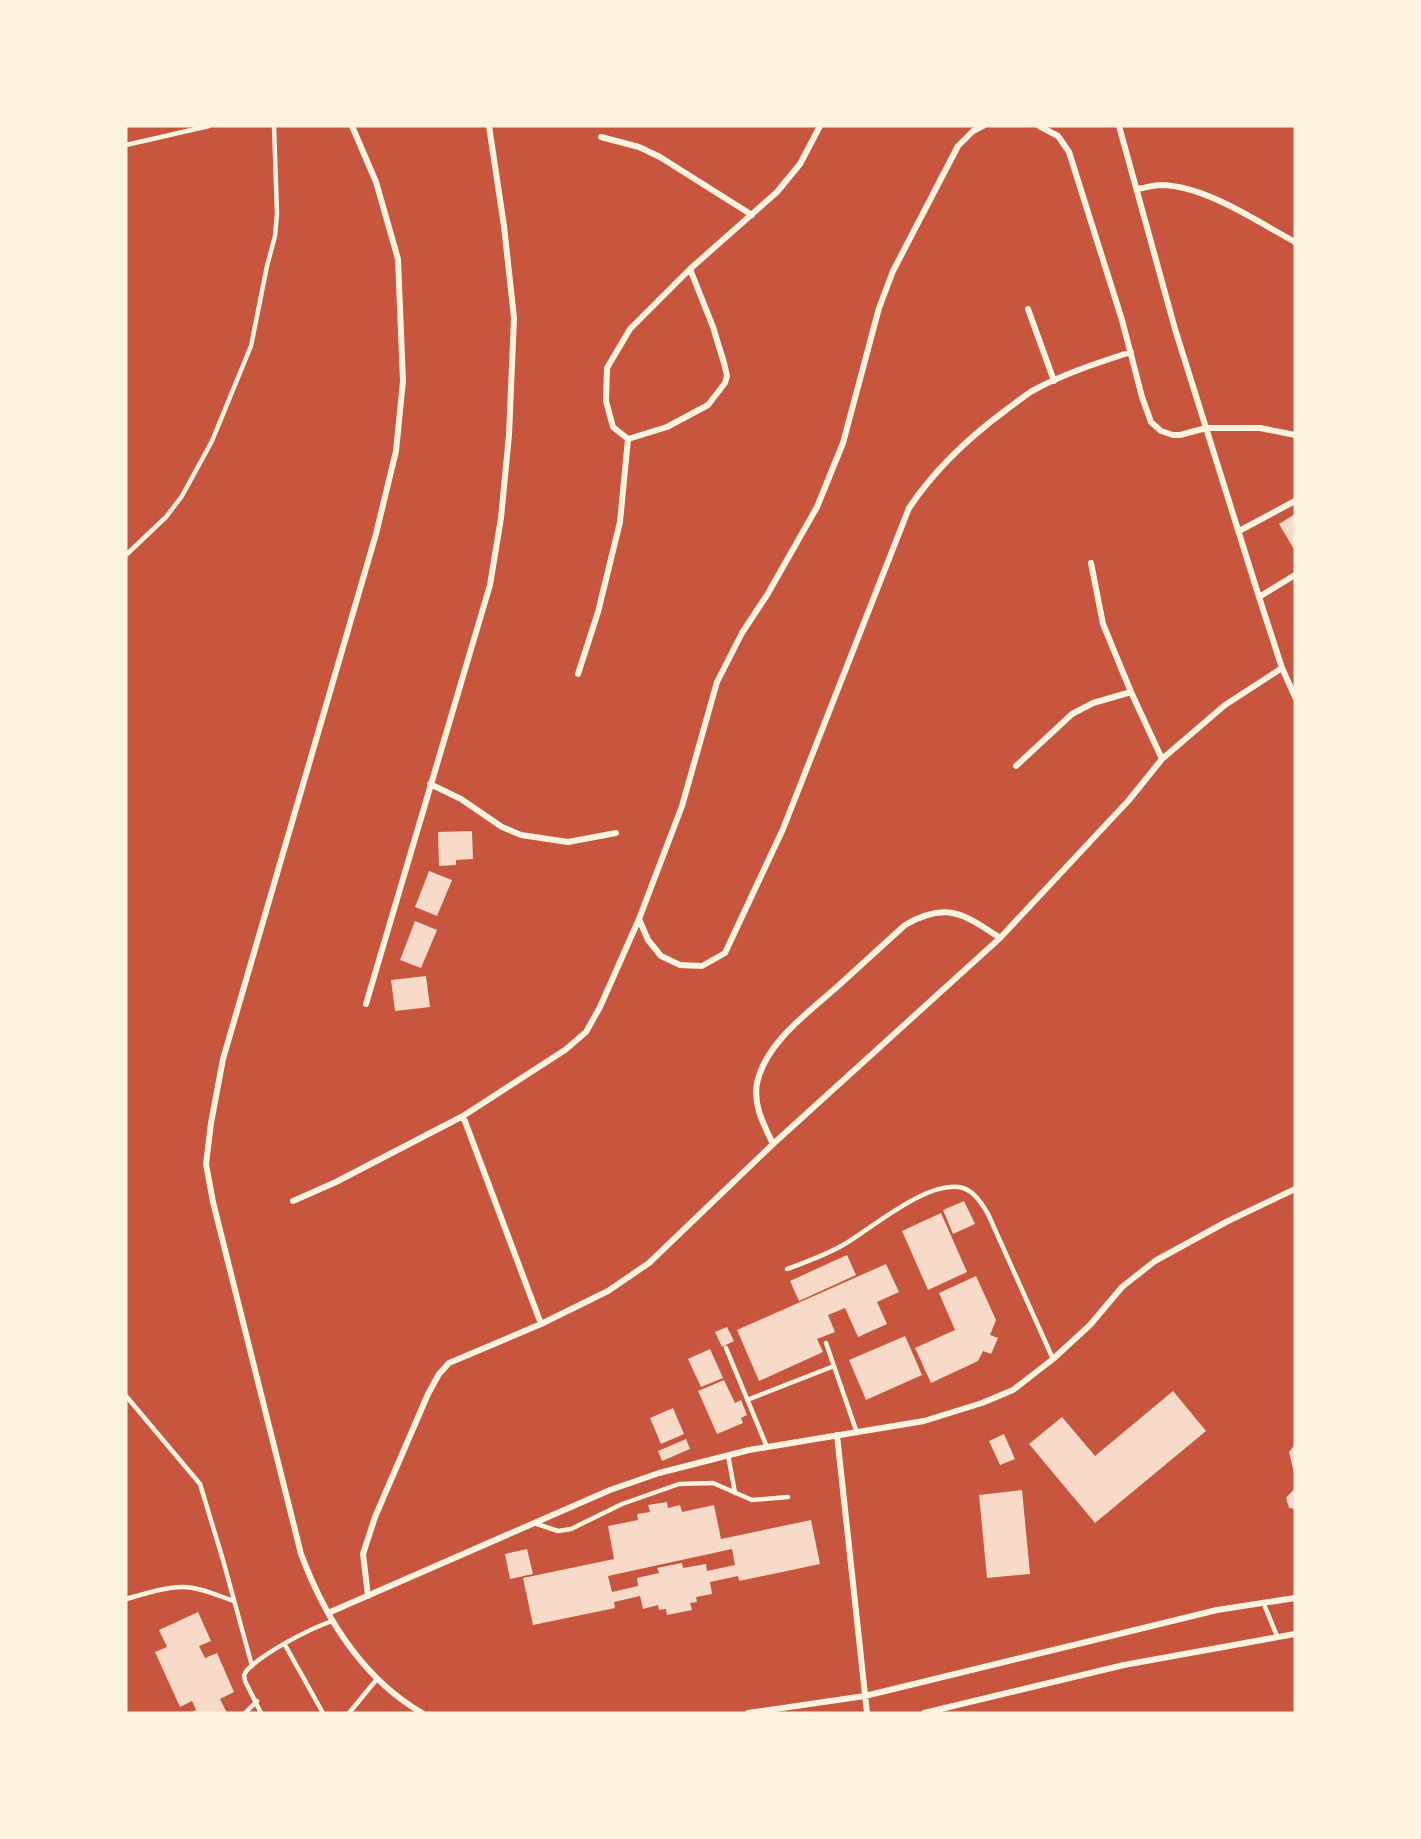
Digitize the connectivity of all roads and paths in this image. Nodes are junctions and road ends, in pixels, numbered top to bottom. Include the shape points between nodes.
1 (209, 126) edge
2 (274, 126) edge
3 (352, 126) edge
4 (489, 126) edge
5 (820, 126) edge
6 (984, 126) edge
7 (1039, 126) edge
8 (1119, 126) edge
9 (601, 137) dead end
10 (126, 145) edge
11 (1137, 189) junction
12 (752, 215) junction
13 (1295, 242) edge
14 (690, 269) junction
15 (1028, 309) dead end
16 (1131, 352) junction
17 (1054, 381) junction
18 (1206, 428) junction
19 (1295, 435) edge
20 (628, 439) junction
21 (1295, 501) edge
22 (1239, 531) junction
23 (126, 555) edge
24 (1091, 563) dead end
25 (1295, 575) edge
26 (1259, 597) junction
27 (1282, 668) junction
28 (578, 674) dead end
29 (1131, 692) junction
30 (1295, 697) edge
31 (1162, 759) junction
32 (1016, 766) dead end
33 (430, 784) junction
34 (616, 834) dead end
35 (639, 919) junction
36 (1000, 938) junction
37 (366, 1004) dead end
38 (462, 1116) junction
39 (773, 1144) junction
40 (1295, 1189) edge
41 (293, 1201) dead end
42 (787, 1269) dead end
43 (541, 1324) junction
44 (826, 1343) dead end
45 (726, 1348) dead end
46 (1053, 1359) junction
47 (834, 1366) junction
48 (126, 1396) edge
49 (747, 1400) junction
50 (857, 1433) junction
51 (837, 1435) junction
52 (767, 1447) junction
53 (728, 1455) junction
54 (735, 1493) junction
55 (788, 1497) dead end
56 (534, 1523) junction
57 (368, 1596) junction
58 (1295, 1598) edge
59 (126, 1599) edge
60 (234, 1602) junction
61 (1263, 1602) junction
62 (328, 1613) junction
63 (332, 1621) junction
64 (1295, 1634) edge
65 (1277, 1636) junction
66 (285, 1645) junction
67 (252, 1666) junction
68 (377, 1679) junction
69 (864, 1696) junction
70 (257, 1701) junction
71 (245, 1713) edge
72 (261, 1713) edge
73 (323, 1713) edge
74 (349, 1713) edge
75 (422, 1713) edge
76 (748, 1713) edge
77 (867, 1713) edge
78 (924, 1713) edge

1 - 10 lane
2 - 23 lane via 275,236 251,346 212,441 182,496
3 - 62 street via 376,182 398,259 403,381 396,451 376,534 223,1059 206,1164 301,1554
4 - 33 street via 514,318 509,435 490,585
5 - 12 street via 800,164
6 - 35 street via 958,146 893,271 834,465 817,507 717,681 682,806
7 - 16 street via 1058,136 1069,152
8 - 11 street
9 - 12 street via 660,157
11 - 13 street via 1160,185 1189,190
11 - 18 street
12 - 14 street
14 - 20 street via 630,329 607,368 606,400 613,428
14 - 20 street via 713,327 727,376 725,383 708,405 667,427
15 - 17 street
16 - 17 street
16 - 18 street via 1147,416 1155,427 1167,434 1180,435
17 - 35 street via 979,430 937,470 909,508 783,829 724,953 702,966 680,965 661,956
18 - 19 street via 1260,428
18 - 22 street
20 - 28 street via 620,522
21 - 22 street
22 - 26 street
24 - 29 street via 1103,624
25 - 26 street
26 - 27 street
27 - 30 street
27 - 31 street via 1225,705
29 - 31 street
29 - 32 street via 1072,714
31 - 36 street via 1129,800
33 - 34 street via 521,835 568,842
33 - 37 street
35 - 38 street via 586,1032 565,1050
36 - 39 street
36 - 39 street via 967,916 949,912 922,915 905,925 787,1032 766,1061 758,1083 760,1119
38 - 41 street
38 - 43 street
39 - 43 street via 649,1263 608,1291
40 - 46 street via 1155,1261 1122,1287 1090,1325
42 - 46 lane via 844,1245 890,1212 925,1195 946,1187 963,1188 979,1198 988,1214
43 - 57 street via 464,1355 439,1374 363,1554
44 - 47 lane
45 - 49 lane
46 - 50 street via 1013,1390 982,1403 924,1421
47 - 49 lane
47 - 50 lane
48 - 60 lane via 200,1484
49 - 52 lane
50 - 51 street
51 - 52 street
51 - 69 street
52 - 53 street
53 - 54 lane
53 - 56 street via 649,1476
54 - 55 lane via 752,1500
54 - 56 lane via 713,1483 679,1484 622,1504 571,1529 558,1531
56 - 57 street
57 - 62 street
58 - 61 street
59 - 60 lane via 184,1587
60 - 67 lane
61 - 65 lane
61 - 69 street
62 - 63 street
63 - 66 lane
63 - 68 street
64 - 65 street
65 - 78 street via 1124,1665
66 - 67 lane
66 - 73 lane
67 - 70 lane via 244,1678
68 - 74 lane
68 - 75 street via 401,1701
69 - 76 street
69 - 77 street
70 - 71 lane
70 - 72 lane

